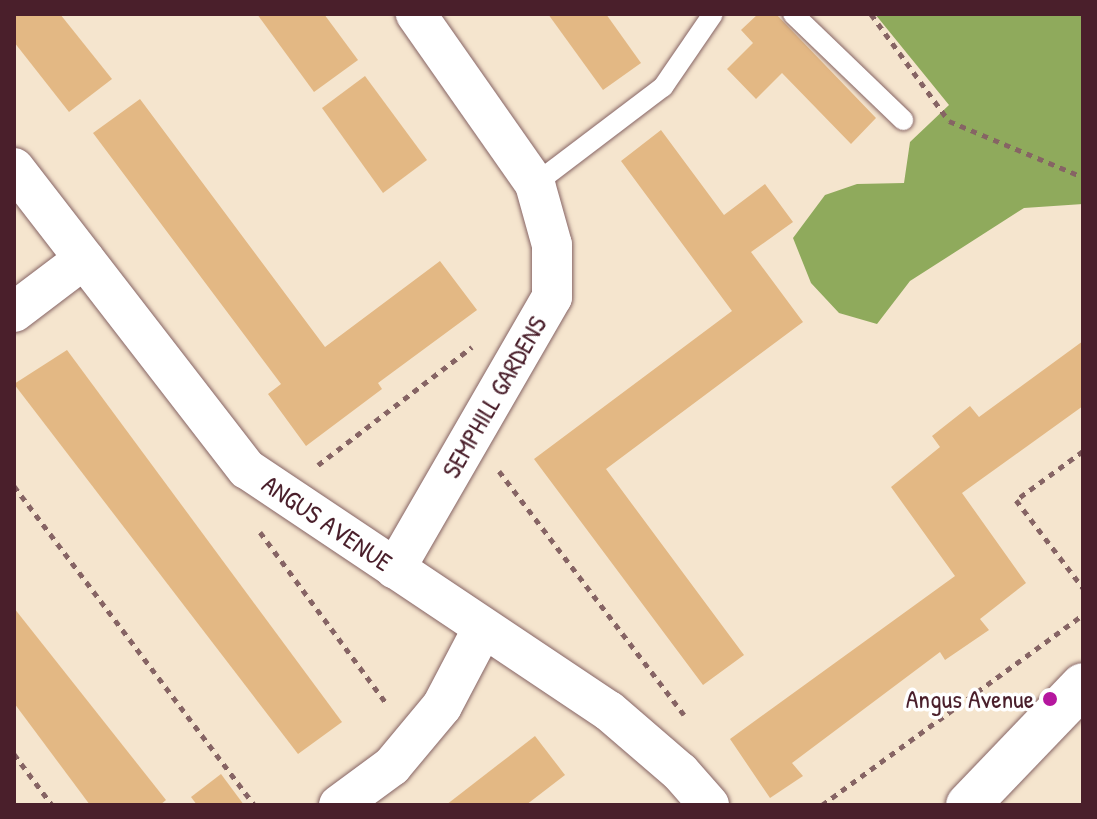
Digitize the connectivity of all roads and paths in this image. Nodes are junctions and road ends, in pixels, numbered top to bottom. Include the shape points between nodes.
1 (416, 14) edge
2 (713, 14) edge
3 (793, 14) edge
4 (871, 14) edge
5 (903, 120) dead end
6 (14, 168) edge
7 (1083, 177) edge
8 (535, 184) junction
9 (84, 259) junction
10 (14, 312) edge
11 (534, 327) junction
12 (472, 435) junction
13 (1083, 451) edge
14 (247, 469) junction
15 (14, 486) edge
16 (282, 492) junction
17 (395, 569) junction
18 (1083, 588) edge
19 (1083, 615) edge
20 (483, 628) junction
21 (1083, 685) edge
22 (687, 719) dead end
23 (414, 740) junction
24 (14, 754) edge
25 (52, 805) edge
26 (254, 805) edge
27 (339, 805) edge
28 (709, 805) edge
29 (822, 805) edge
30 (968, 805) edge

1 - 8 street, SEMPHILL GARDENS
2 - 8 lane via 663,87
3 - 5 lane
4 - 7 path via 949,121
6 - 9 street, ANGUS AVENUE
8 - 11 street, SEMPHILL GARDENS via 552,245 552,297
9 - 10 street
9 - 14 street, ANGUS AVENUE
11 - 12 street, SEMPHILL GARDENS
11 - 16 path via 493,331
12 - 17 street, SEMPHILL GARDENS
12 - 22 path
13 - 18 path via 1016,500
14 - 16 street, ANGUS AVENUE
14 - 23 path via 242,509
15 - 26 path
16 - 17 street, ANGUS AVENUE
17 - 20 street, ANGUS AVENUE
19 - 29 path
20 - 23 street via 442,706
20 - 28 street, ANGUS AVENUE via 609,711 680,772
21 - 30 street
23 - 27 street via 392,766
24 - 25 path

